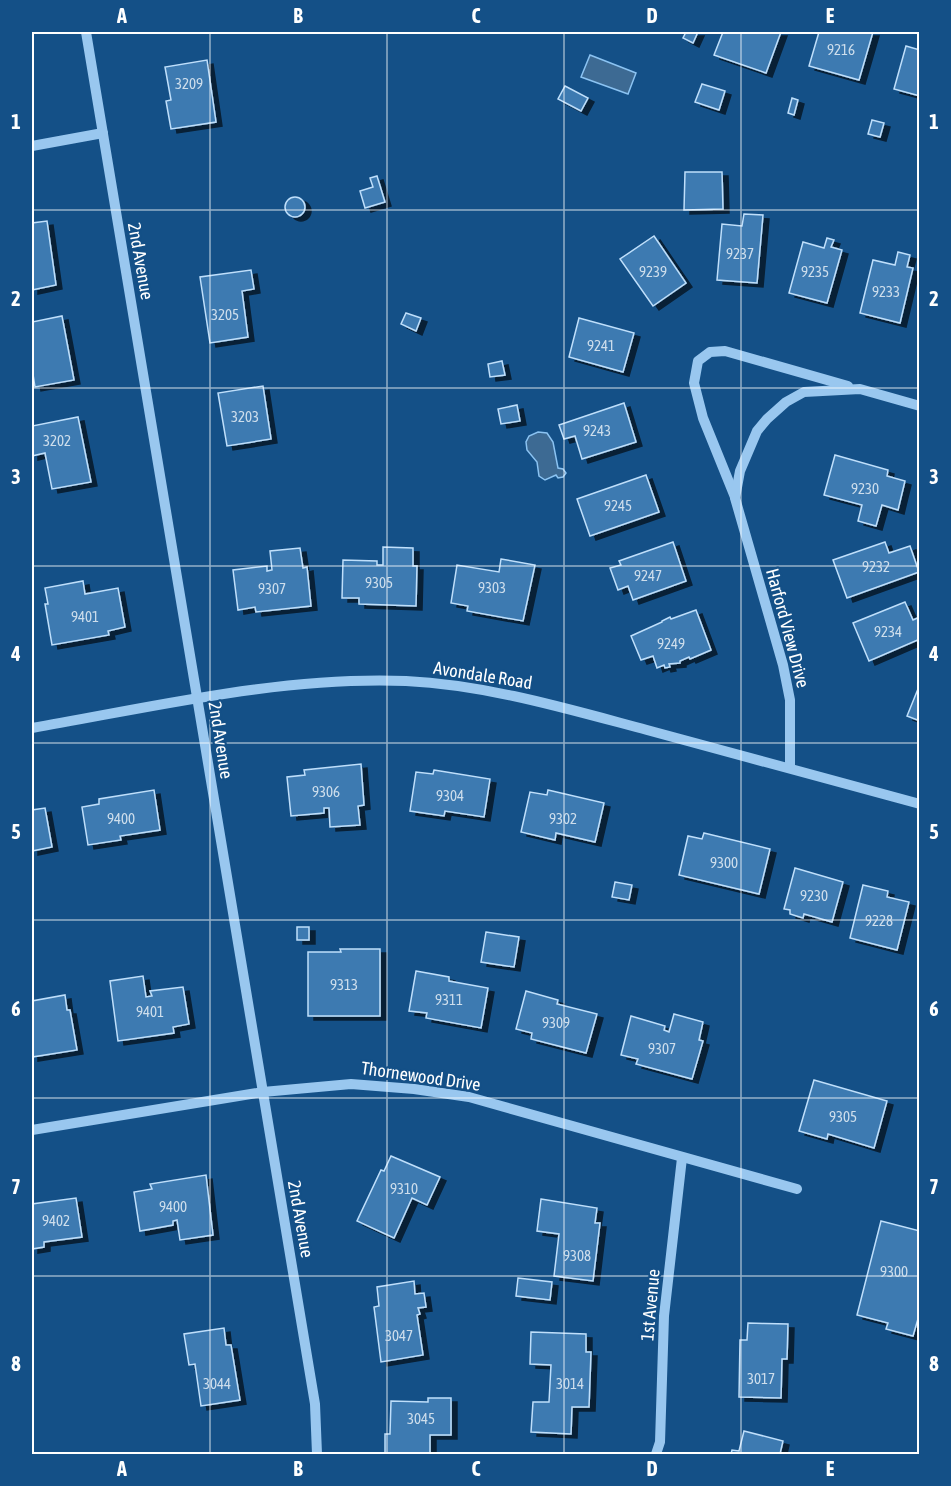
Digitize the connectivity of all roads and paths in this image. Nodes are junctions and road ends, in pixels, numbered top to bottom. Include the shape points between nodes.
1 (86, 32) edge
2 (103, 133) junction
3 (32, 146) edge
4 (860, 389) junction
5 (920, 406) edge
6 (735, 498) junction
7 (197, 699) junction
8 (32, 728) edge
9 (790, 768) junction
10 (920, 804) edge
11 (263, 1092) junction
12 (32, 1130) edge
13 (682, 1158) junction
14 (797, 1189) dead end
15 (317, 1455) edge
16 (656, 1455) edge

1 - 2 street, 2nd Avenue
2 - 3 street
2 - 7 street, 2nd Avenue
4 - 5 street, Harford View Drive
4 - 6 street, Harford View Drive via 804,392 767,418 748,450
4 - 6 street, Harford View Drive via 725,351 710,352 698,361 694,383 703,418
6 - 9 street, Harford View Drive via 788,688
7 - 8 street, Avondale Road
7 - 9 street, Avondale Road via 289,685 349,681 468,687 536,700
7 - 11 street, 2nd Avenue
9 - 10 street, Avondale Road
11 - 12 street, Thornewood Drive
11 - 13 street, Thornewood Drive via 351,1084 469,1097
11 - 15 street, 2nd Avenue via 315,1404
13 - 14 street, Thornewood Drive
13 - 16 street, 1st Avenue via 664,1316 660,1442

